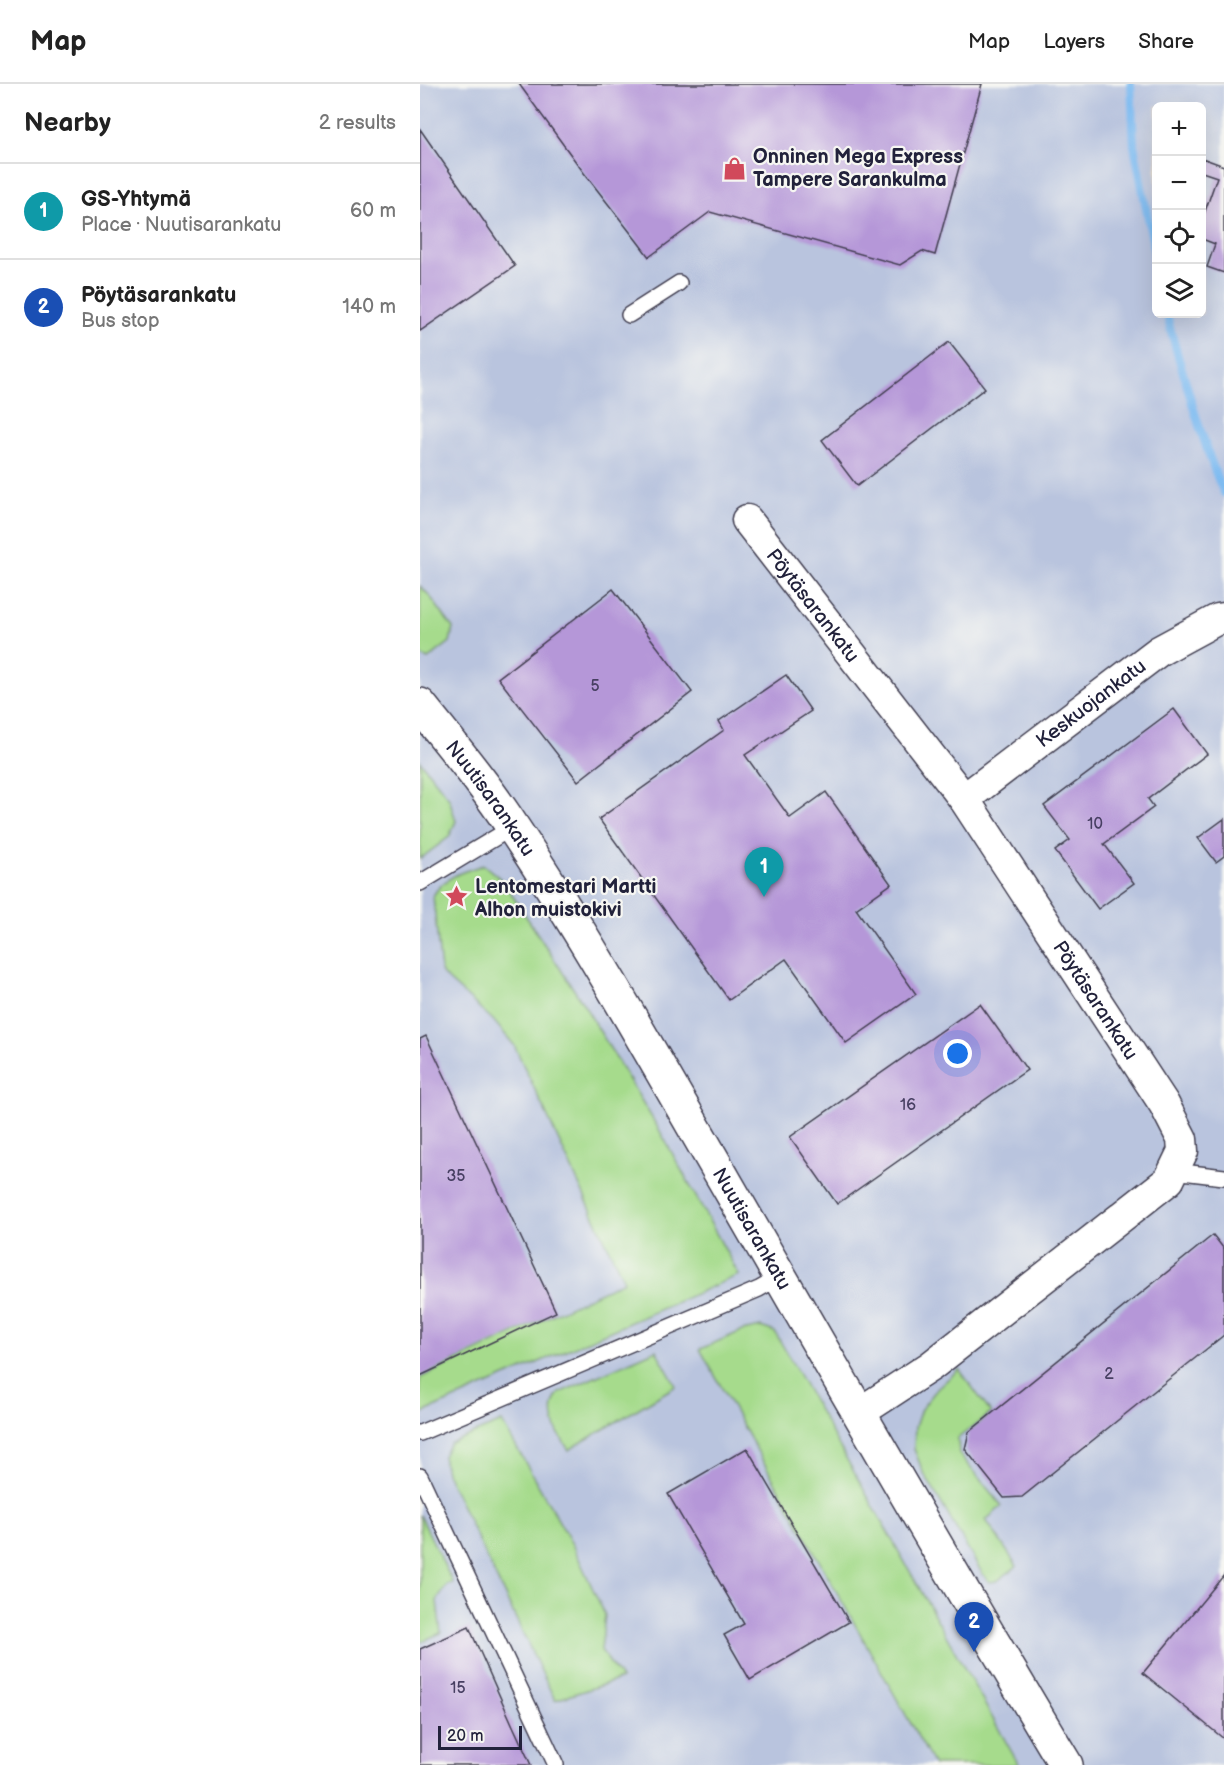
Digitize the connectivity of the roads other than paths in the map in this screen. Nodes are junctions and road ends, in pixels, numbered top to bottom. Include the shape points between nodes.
1 (679, 283) dead end
2 (629, 315) dead end
3 (747, 520) dead end
4 (1224, 618) edge
5 (420, 705) edge
6 (963, 799) junction
7 (513, 826) junction
8 (420, 883) edge
9 (1174, 1171) junction
10 (1224, 1177) edge
11 (780, 1277) junction
12 (859, 1413) junction
13 (420, 1433) edge
14 (420, 1476) edge
15 (556, 1765) edge
16 (1066, 1765) edge

1 - 2 lane
3 - 6 street, Pöytäsarankatu
4 - 6 street, Keskuojankatu via 1159,651
5 - 7 main road, Nuutisarankatu
6 - 9 street, Pöytäsarankatu via 1164,1104 1182,1139 1183,1151
7 - 8 lane
7 - 11 main road, Nuutisarankatu
9 - 10 lane
9 - 12 street, Pöytäsarankatu via 1153,1193 932,1366
11 - 12 main road, Nuutisarankatu
11 - 13 lane
12 - 16 main road, Nuutisarankatu
14 - 15 lane

